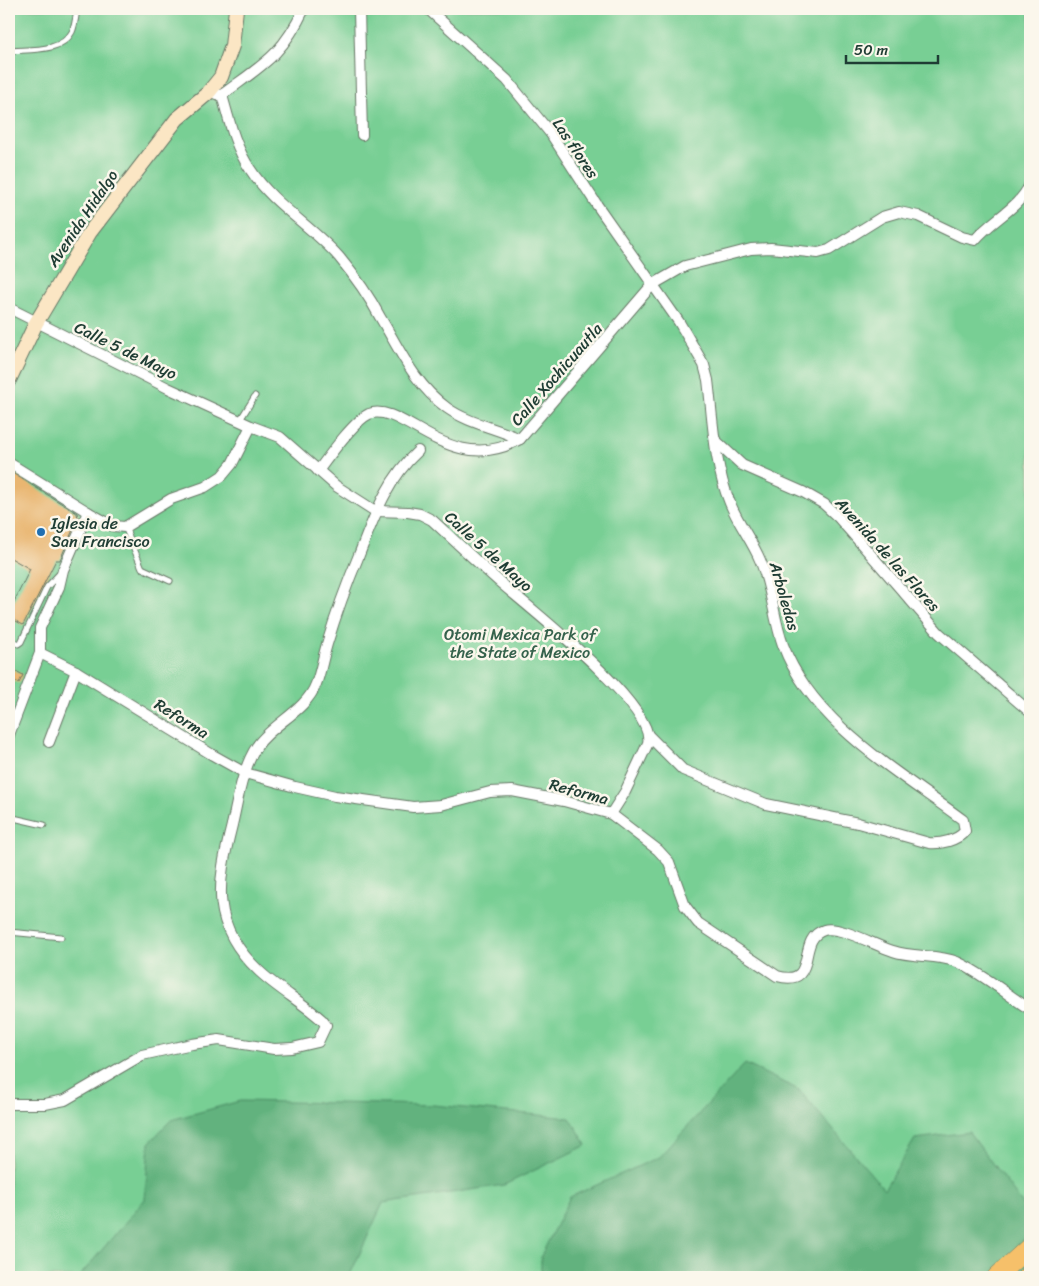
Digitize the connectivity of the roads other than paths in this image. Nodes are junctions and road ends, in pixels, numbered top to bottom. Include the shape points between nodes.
1 (77, 9) edge
2 (236, 9) edge
3 (304, 9) edge
4 (359, 9) edge
5 (428, 9) edge
6 (9, 51) edge
7 (208, 93) junction
8 (222, 95) junction
9 (362, 135) dead end
10 (1030, 184) edge
11 (652, 285) junction
12 (9, 308) edge
13 (36, 324) junction
14 (9, 380) edge
15 (255, 396) dead end
16 (240, 420) junction
17 (251, 426) junction
18 (520, 438) junction
19 (715, 440) junction
20 (418, 451) dead end
21 (9, 463) edge
22 (318, 471) junction
23 (88, 512) junction
24 (375, 512) junction
25 (125, 527) junction
26 (63, 570) junction
27 (170, 581) dead end
28 (9, 639) edge
29 (40, 653) junction
30 (76, 671) junction
31 (1030, 712) edge
32 (9, 735) edge
33 (649, 736) junction
34 (50, 742) dead end
35 (245, 773) junction
36 (610, 814) junction
37 (9, 817) edge
38 (44, 826) dead end
39 (9, 932) edge
40 (61, 937) dead end
41 (1028, 1008) dead end
42 (9, 1104) edge
43 (1030, 1246) edge
44 (1030, 1274) edge
45 (996, 1277) edge
46 (1027, 1277) edge

1 - 6 lane via 73,32 65,41 55,47
2 - 7 main road, Avenida Hidalgo via 232,46 221,77
3 - 8 street via 291,36 271,60
4 - 9 street
5 - 11 street, Las flores via 513,88 551,134
7 - 8 street
7 - 13 main road, Avenida Hidalgo via 177,119 90,232
8 - 18 street via 236,144 250,170 273,196 340,258 380,316 420,384 446,408 466,419
10 - 11 street, Calle Xochicuautla via 1025,196 975,240 918,216 899,212 882,217 829,250 818,253 771,248 751,250 685,266
11 - 18 street, Calle Xochicuautla
11 - 19 street, Las flores via 704,365
12 - 13 street, Calle 5 de Mayo
13 - 14 main road, Avenida Hidalgo
13 - 16 street, Calle 5 de Mayo
15 - 16 lane
16 - 17 street, Calle 5 de Mayo
17 - 22 street, Calle 5 de Mayo via 280,437
17 - 25 street via 232,464 222,476 206,487 171,499
18 - 22 street, Calle Xochicuautla via 505,447 456,448 400,420 371,414 357,423
19 - 31 street, Avenida de las Flores via 742,465 824,504 939,633
19 - 33 street, Arboledas via 727,496 760,561 783,644 809,693 859,742 963,820 965,831 939,844 929,843 858,823 766,804 684,770
20 - 24 street via 400,470
21 - 23 street
22 - 24 street, Calle 5 de Mayo
23 - 25 street via 113,526
23 - 26 street
24 - 33 street, Calle 5 de Mayo via 408,512 432,520 603,672 631,704
24 - 35 street via 332,627 316,684 308,698 257,747
25 - 27 lane via 142,568
26 - 28 lane via 47,587 21,642 18,644
26 - 29 street via 59,587 40,628
29 - 30 street, Reforma
29 - 32 street
30 - 34 street
30 - 35 street, Reforma
33 - 36 street via 625,792
35 - 36 street, Reforma via 335,796 413,807 441,805 490,792 512,791
35 - 42 street via 226,846 221,911 241,951 253,965 326,1025 318,1042 274,1049 219,1040 192,1044 142,1055 65,1100 45,1104
36 - 41 street, Reforma via 669,862 685,906 698,923 777,976 797,977 803,970 810,942 825,930 836,930 894,952 958,962
37 - 38 lane
39 - 40 lane
43 - 45 highway
44 - 46 highway

